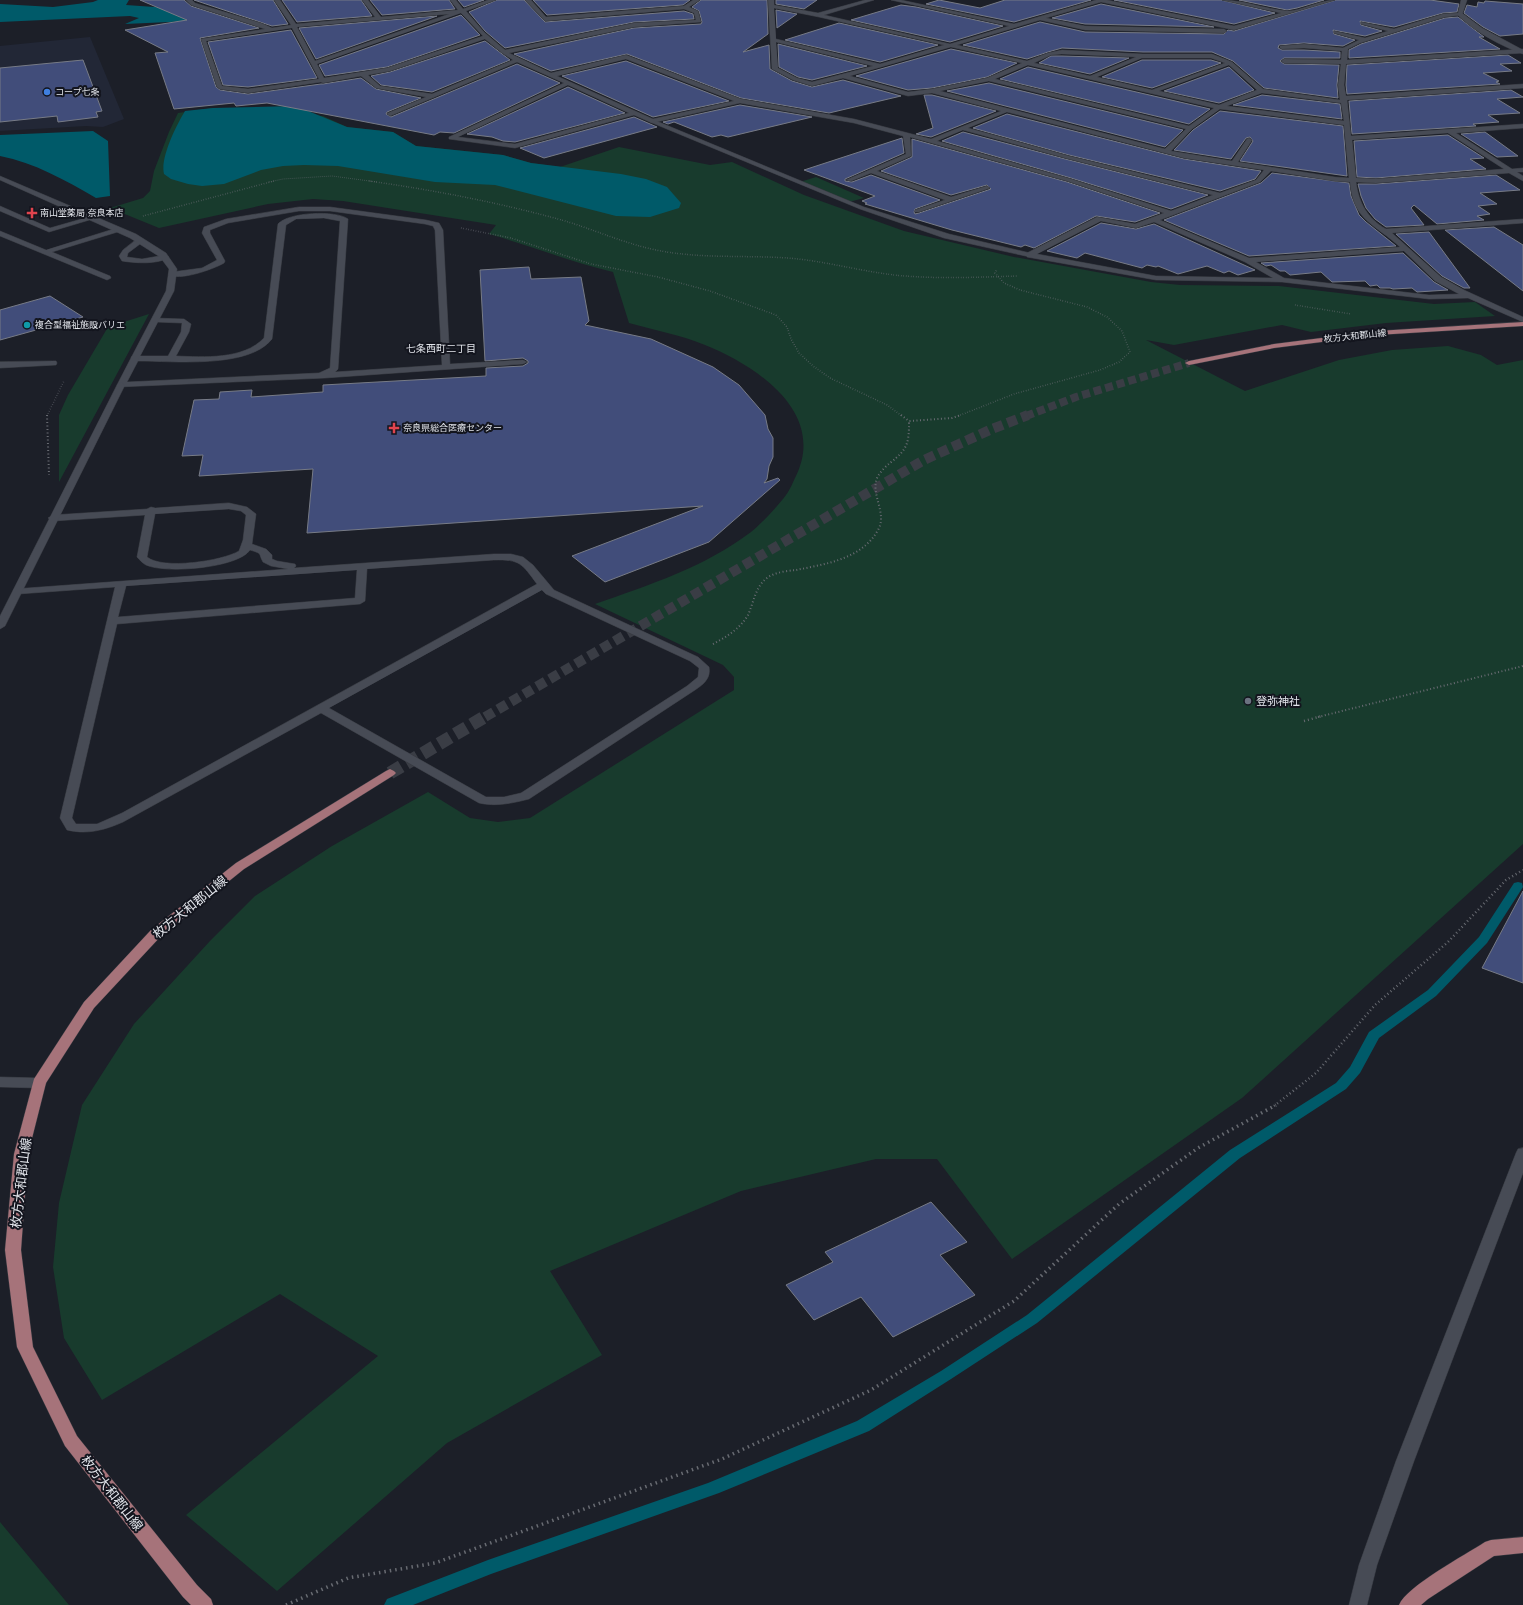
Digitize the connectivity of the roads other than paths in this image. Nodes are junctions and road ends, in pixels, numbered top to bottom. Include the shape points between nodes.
1 (189, 0) edge
2 (277, 0) edge
3 (365, 0) edge
4 (453, 0) edge
5 (493, 0) edge
6 (528, 0) edge
7 (697, 0) edge
8 (871, 0) edge
9 (894, 0) edge
10 (1101, 0) edge
11 (1225, 0) edge
12 (1332, 0) edge
13 (1464, 0) edge
14 (772, 3) edge
15 (684, 7) junction
16 (462, 11) junction
17 (1288, 13) junction
18 (819, 14) junction
19 (1460, 14) junction
20 (379, 18) junction
21 (1038, 19) junction
22 (1363, 23) dead end
23 (294, 26) junction
24 (1013, 26) junction
25 (1234, 28) junction
26 (272, 30) junction
27 (1395, 31) junction
28 (1336, 32) dead end
29 (486, 37) junction
30 (773, 40) junction
31 (1367, 40) junction
32 (947, 45) junction
33 (1282, 46) dead end
34 (1344, 50) junction
35 (1522, 51) edge
36 (504, 52) junction
37 (1143, 56) junction
38 (516, 60) junction
39 (1284, 61) dead end
40 (1343, 62) junction
41 (314, 63) junction
42 (1029, 63) junction
43 (1230, 63) junction
44 (881, 66) junction
45 (363, 74) junction
46 (552, 75) junction
47 (844, 76) junction
48 (1092, 77) junction
49 (990, 79) junction
50 (323, 81) junction
51 (569, 84) junction
52 (1523, 86) edge
53 (932, 91) junction
54 (1154, 91) junction
55 (1261, 91) junction
56 (433, 96) junction
57 (1344, 100) junction
58 (740, 101) junction
59 (1219, 106) junction
60 (1005, 111) junction
61 (635, 113) junction
62 (390, 114) dead end
63 (652, 121) junction
64 (1347, 123) junction
65 (1523, 126) edge
66 (961, 128) junction
67 (1190, 128) junction
68 (1449, 131) junction
69 (906, 134) junction
70 (1349, 138) junction
71 (1249, 140) dead end
72 (931, 141) junction
73 (1167, 151) junction
74 (1234, 164) junction
75 (1269, 169) junction
76 (1523, 170) edge
77 (871, 171) junction
78 (1511, 171) junction
79 (0, 178) edge
80 (1523, 179) edge
81 (848, 180) dead end
82 (1353, 181) junction
83 (987, 188) dead end
84 (1220, 195) junction
85 (952, 200) junction
86 (0, 208) edge
87 (917, 211) dead end
88 (1171, 213) junction
89 (92, 218) junction
90 (1153, 219) junction
91 (1523, 221) edge
92 (120, 230) junction
93 (1384, 231) junction
94 (0, 233) edge
95 (140, 240) junction
96 (1406, 249) junction
97 (45, 252) junction
98 (1030, 255) junction
99 (165, 257) junction
100 (1248, 260) junction
101 (172, 274) junction
102 (107, 278) dead end
103 (1282, 280) junction
104 (1470, 296) junction
105 (156, 320) junction
106 (1523, 320) edge
107 (1523, 324) edge
108 (135, 358) junction
109 (171, 358) junction
110 (523, 362) dead end
111 (53, 363) dead end
112 (1189, 363) tunnel mouth
113 (0, 365) edge
114 (446, 367) junction
115 (321, 375) junction
116 (121, 385) junction
117 (152, 510) junction
118 (53, 518) junction
119 (247, 545) junction
120 (358, 567) junction
121 (121, 584) junction
122 (542, 586) junction
123 (18, 591) junction
124 (113, 621) junction
125 (0, 626) edge
126 (321, 708) junction
127 (390, 773) tunnel mouth
128 (0, 1082) edge
129 (39, 1083) junction
130 (1523, 1153) edge
131 (1523, 1545) edge
132 (204, 1605) edge
133 (1358, 1605) edge
134 (1408, 1605) edge

1 - 26 street via 193,4
2 - 23 street
3 - 20 street
4 - 16 street
5 - 16 street
6 - 15 street via 545,19
7 - 15 street
8 - 18 street
9 - 24 street
10 - 21 street
10 - 25 street
11 - 17 street
12 - 17 street
13 - 19 street
14 - 18 street
14 - 30 street
15 - 36 street via 696,12 699,22 634,25
16 - 20 street
16 - 29 street
16 - 41 street
17 - 25 street
18 - 32 street
19 - 27 street via 1445,15
19 - 35 street via 1471,24
20 - 23 street
21 - 24 street
21 - 25 street via 1085,28 1223,31
22 - 27 street
23 - 26 street
23 - 41 street
24 - 32 street
26 - 50 street via 203,40 220,87 248,91
27 - 31 street
28 - 31 street
29 - 36 street
29 - 45 street via 388,70
30 - 44 street
30 - 47 street via 775,69 812,84
31 - 34 street
32 - 42 street
32 - 44 street
33 - 34 street
34 - 40 street
35 - 40 street
36 - 38 street
37 - 42 street via 1062,52
37 - 43 street via 1212,56
37 - 48 street
38 - 46 street
38 - 56 street
39 - 40 street
40 - 57 street via 1341,85
41 - 50 street
42 - 48 street
42 - 49 street
43 - 54 street
43 - 55 street
44 - 47 street
45 - 50 street
45 - 56 street via 378,87
46 - 51 street
46 - 58 street via 626,57
47 - 53 street via 908,94
48 - 54 street
49 - 53 street
49 - 67 street
51 - 61 street
51 - 61 street via 451,138 515,146
52 - 57 street
53 - 60 street
54 - 59 street
55 - 57 street
55 - 59 street
56 - 62 street
57 - 64 street
58 - 63 street
58 - 69 street via 847,120
59 - 64 street
59 - 67 street
60 - 66 street
60 - 73 street
61 - 63 street
63 - 98 street via 862,208 947,236
64 - 70 street
65 - 68 street
66 - 72 street
66 - 84 street
67 - 73 street
68 - 70 street
68 - 78 street
69 - 72 street
69 - 77 street via 909,156
70 - 82 street
71 - 74 street
72 - 88 street via 1069,180
73 - 74 street
74 - 75 street
75 - 82 street
75 - 84 street via 1258,181
76 - 78 street
77 - 81 street
77 - 85 street
78 - 80 street
78 - 82 street
79 - 89 street
82 - 93 street via 1357,203 1373,224
83 - 85 street
84 - 88 street
85 - 87 street
86 - 89 street via 49,230
88 - 90 street
89 - 92 street
90 - 98 street via 1136,226 1100,219
90 - 100 street
91 - 93 street
92 - 95 street
92 - 97 street
93 - 96 street
94 - 97 street
95 - 99 street
95 - 99 street via 136,246 125,251 125,259 142,261
96 - 100 street
96 - 104 street via 1438,279
97 - 102 street
98 - 103 street via 1156,278
99 - 101 street via 173,269
100 - 103 street
101 - 105 street via 170,291
101 - 114 street via 207,269 221,261 206,233 208,229 226,221 283,211 330,209 436,225 439,230
103 - 104 street via 1429,297
104 - 106 street
105 - 108 street
105 - 109 street via 184,321 188,324
107 - 112 main road, 枚方大和郡山線 via 1377,333 1274,346
108 - 109 street
108 - 116 street
109 - 115 street via 236,356 250,353 264,345 268,339 282,224 290,218 324,216 344,219 334,369
110 - 114 street
111 - 113 street
114 - 115 street
115 - 116 street
116 - 118 street
117 - 118 street
117 - 119 street via 217,506 244,509 251,514
117 - 119 street via 142,557 147,563 158,566 233,559 244,552
118 - 123 street
119 - 120 street via 263,551 267,555 267,560 275,564
120 - 121 street
120 - 122 street via 513,557 522,560
120 - 124 street via 360,601
121 - 123 street
121 - 124 street
122 - 126 street
122 - 126 street via 562,600 684,655 704,667 705,674 701,681 525,796 496,802 483,800
123 - 125 street
124 - 126 street via 66,818 71,827 91,829 126,816
127 - 129 main road, 枚方大和郡山線 via 240,866 156,933 89,1005
128 - 129 street
129 - 132 main road, 枚方大和郡山線 via 22,1154 13,1250 25,1347 71,1441 190,1591
130 - 133 street via 1405,1461 1368,1565
131 - 134 main road via 1491,1548 1421,1593

